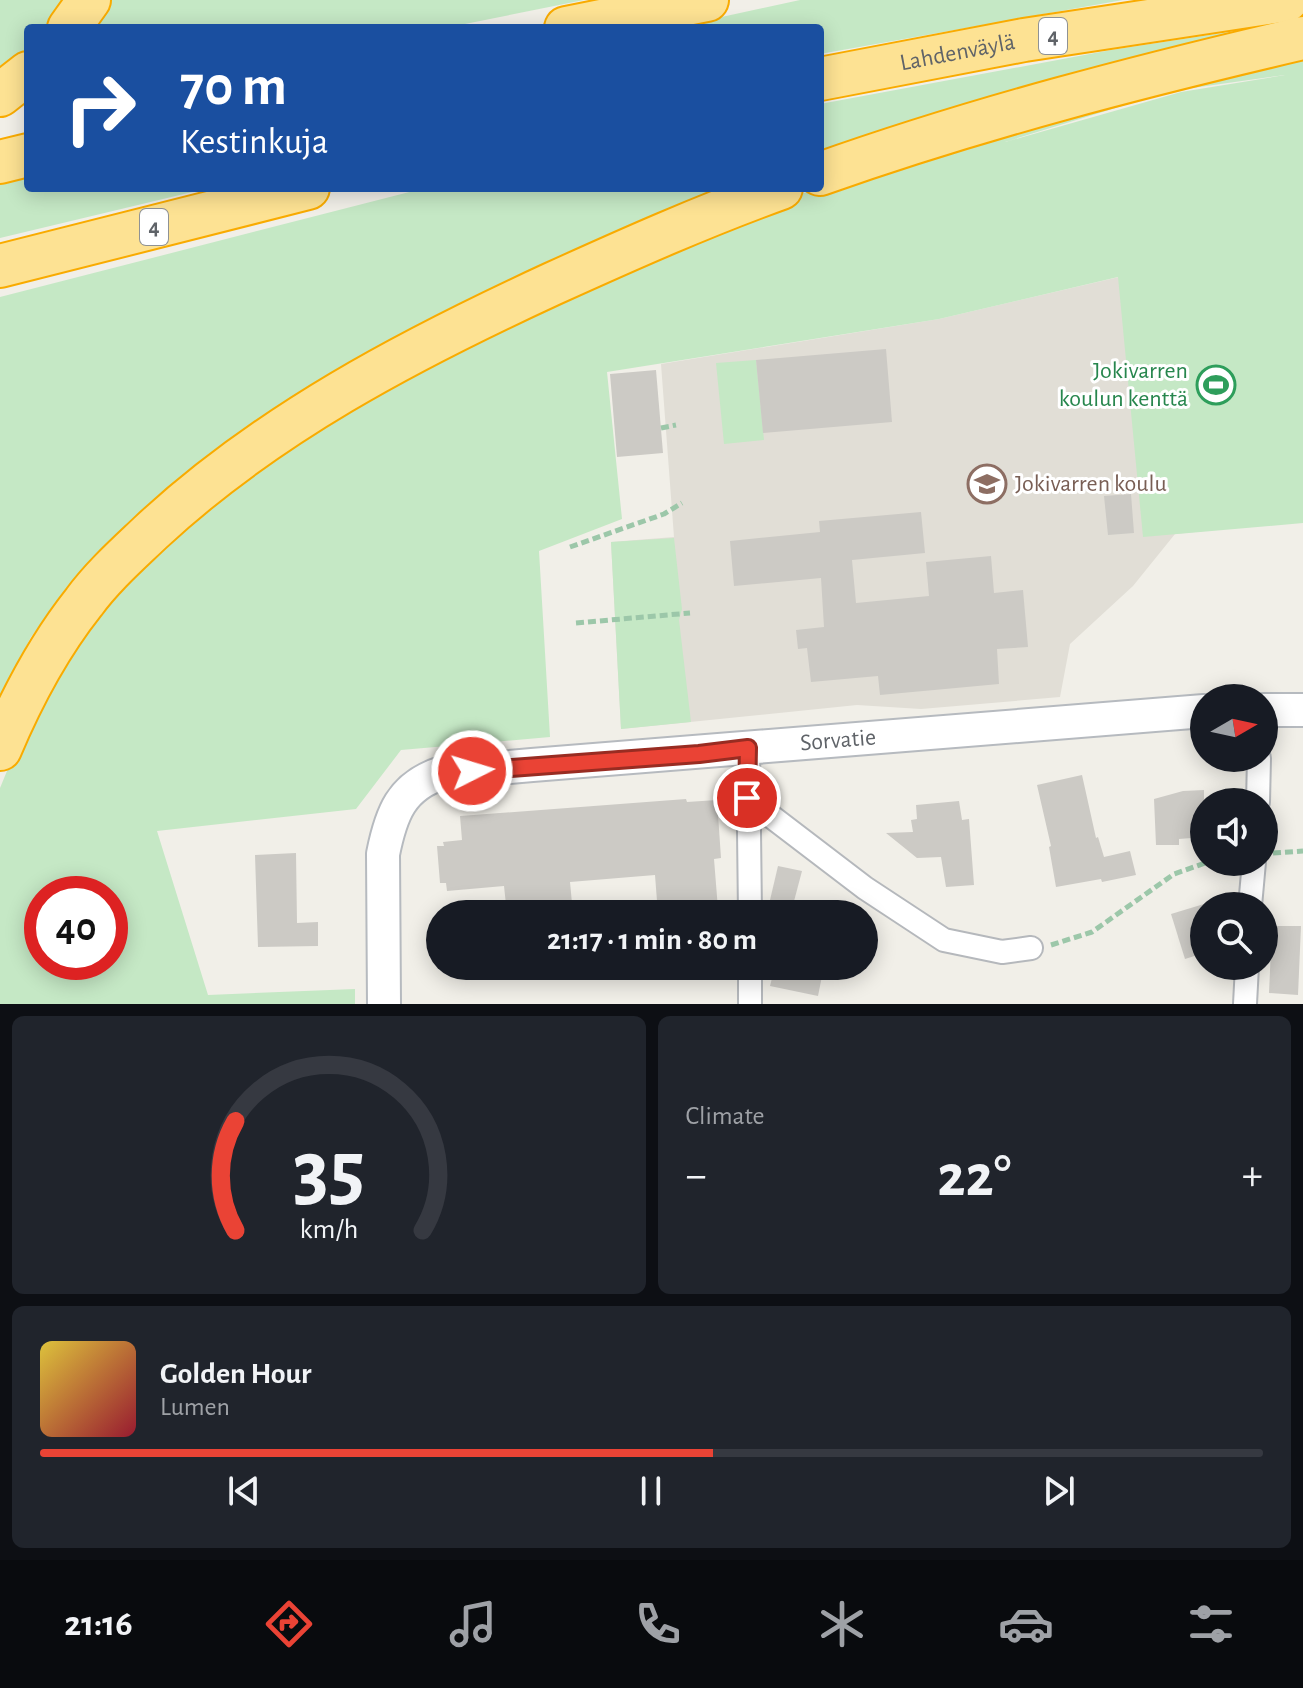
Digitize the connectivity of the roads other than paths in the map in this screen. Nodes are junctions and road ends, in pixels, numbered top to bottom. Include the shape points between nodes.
1 (89, 0) edge
2 (707, 0) edge
3 (1287, 0) edge
4 (72, 24) edge
5 (586, 24) edge
6 (1303, 38) edge
7 (24, 76) edge
8 (824, 78) edge
9 (0, 95) edge
10 (24, 156) edge
11 (0, 162) edge
12 (824, 173) edge
13 (292, 192) edge
14 (770, 192) edge
15 (0, 266) edge
16 (1278, 710) edge
17 (1303, 710) edge
18 (1190, 712) edge
19 (748, 748) junction
20 (0, 749) edge
21 (747, 798) junction
22 (750, 900) edge
23 (1031, 948) road end
24 (750, 980) edge
25 (1246, 980) edge
26 (384, 1004) edge
27 (750, 1004) edge
28 (1245, 1004) edge

1 - 4 highway
2 - 5 highway
3 - 8 highway, Lahdenväylä / 4 via 1024,40
6 - 12 highway via 1078,93
7 - 9 highway
10 - 11 highway
13 - 15 highway, 4
14 - 20 highway via 495,311 323,403 253,449 186,499 84,601 47,656
16 - 17 street
18 - 19 street, Sorvatie
19 - 21 street
19 - 26 street, Sorvatie via 442,773 419,782 399,803 383,854
21 - 22 street
21 - 23 street via 865,888 944,940 1002,952
24 - 27 street
25 - 28 street

